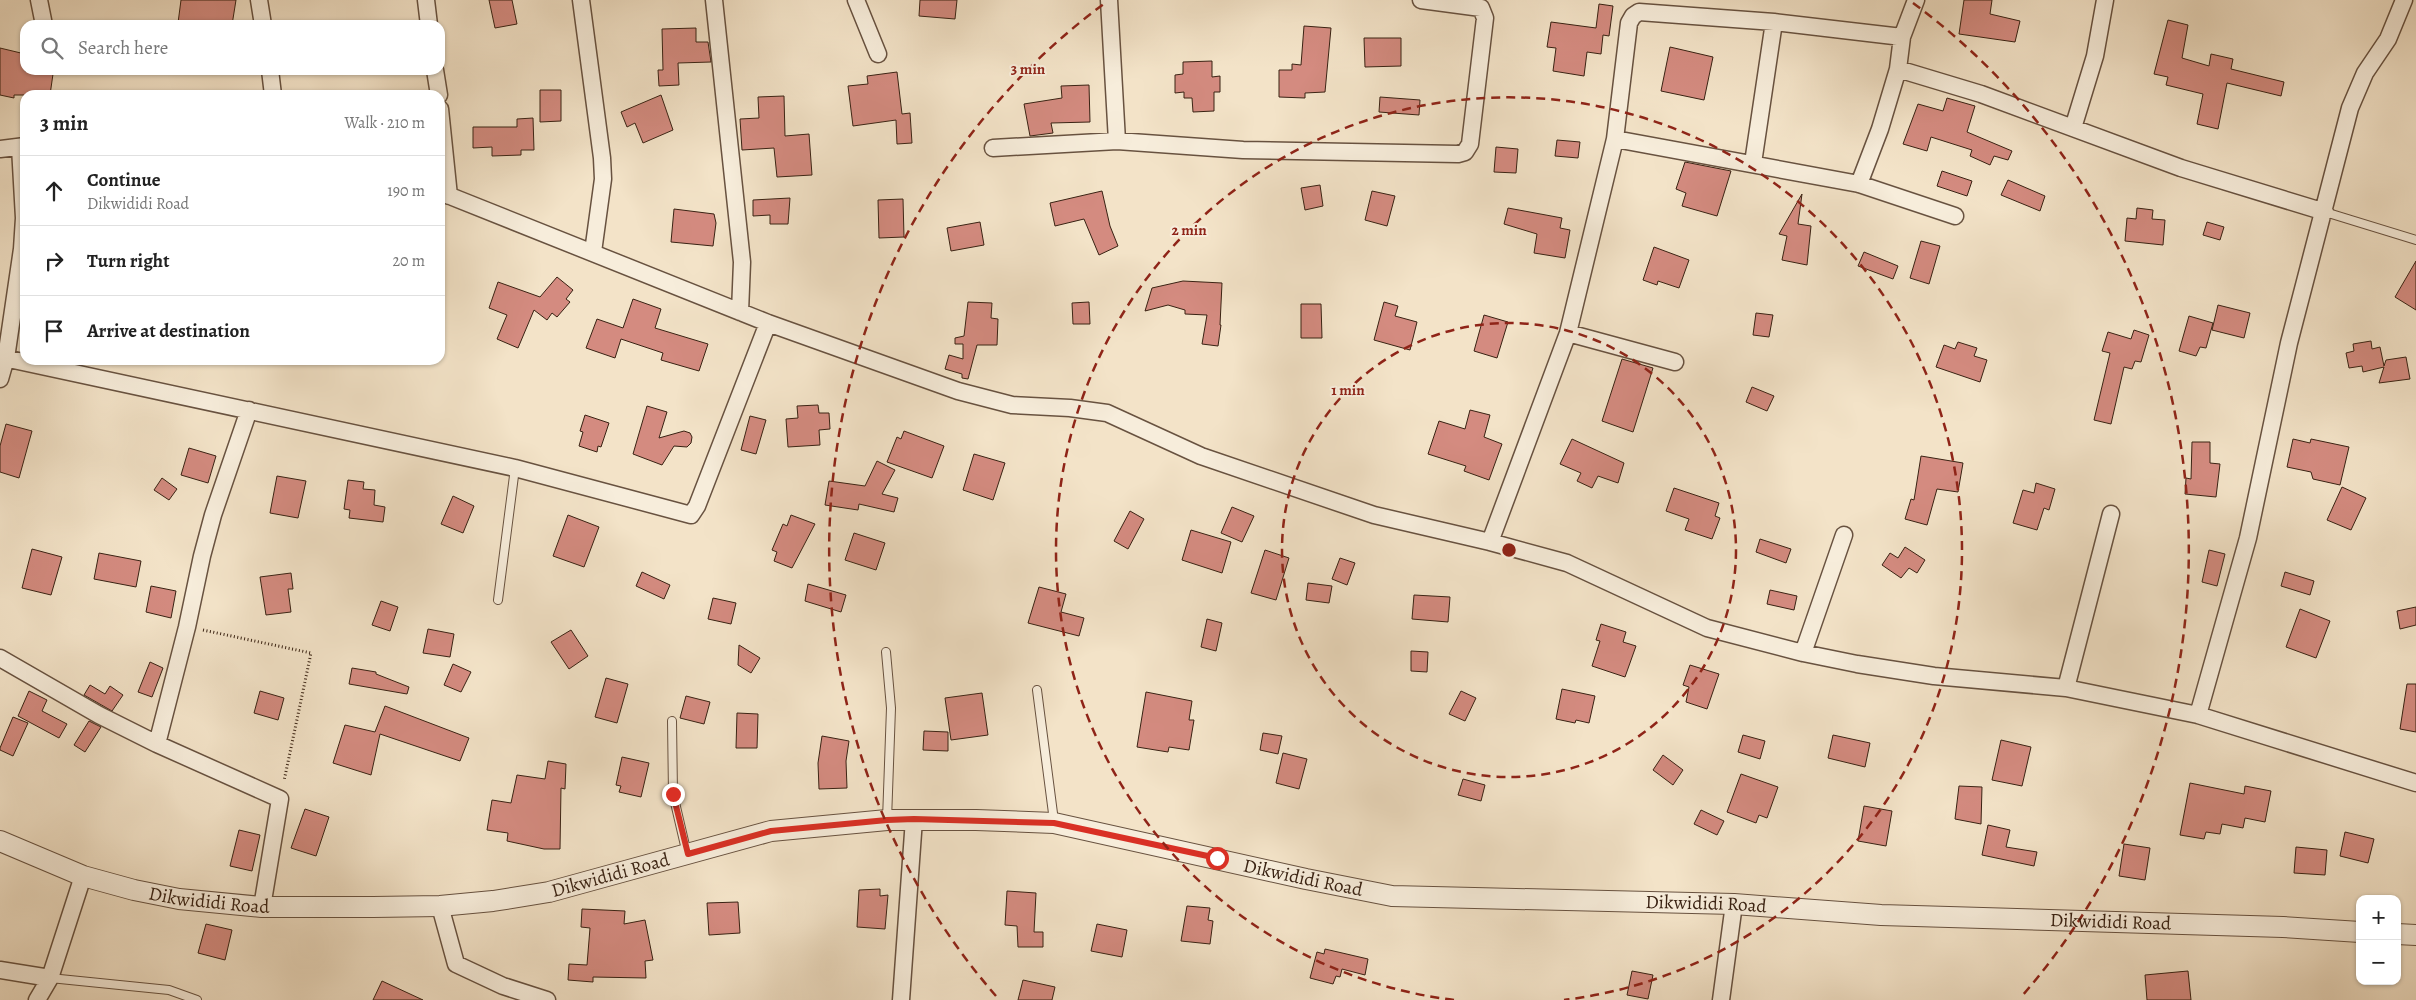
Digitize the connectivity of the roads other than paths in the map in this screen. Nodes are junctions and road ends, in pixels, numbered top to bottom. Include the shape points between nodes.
1 (39, 0) edge
2 (259, 0) edge
3 (426, 0) edge
4 (581, 0) edge
5 (714, 0) edge
6 (856, 0) edge
7 (1109, 0) edge
8 (1421, 0) edge
9 (1916, 0) edge
10 (2105, 0) edge
11 (2404, 0) edge
12 (43, 20) edge
13 (262, 20) edge
14 (428, 20) edge
15 (1774, 22) junction
16 (1902, 37) junction
17 (878, 54) dead end
18 (1898, 69) junction
19 (271, 75) edge
20 (436, 75) edge
21 (272, 90) edge
22 (437, 90) edge
23 (2073, 128) junction
24 (1615, 139) junction
25 (1117, 141) junction
26 (20, 146) edge
27 (993, 148) dead end
28 (0, 149) edge
29 (1753, 163) junction
30 (1860, 184) junction
31 (445, 194) edge
32 (2325, 212) junction
33 (1956, 216) dead end
34 (2416, 240) edge
35 (594, 252) junction
36 (20, 260) edge
37 (740, 312) junction
38 (768, 323) junction
39 (1568, 333) junction
40 (3, 357) edge
41 (20, 361) edge
42 (1674, 362) dead end
43 (37, 365) edge
44 (0, 379) edge
45 (249, 410) junction
46 (515, 468) junction
47 (2110, 514) dead end
48 (1844, 535) dead end
49 (1490, 542) junction
50 (498, 600) dead end
51 (886, 652) dead end
52 (1803, 653) junction
53 (0, 658) edge
54 (2066, 688) junction
55 (1037, 690) dead end
56 (2198, 715) junction
57 (672, 721) dead end
58 (157, 744) junction
59 (2416, 783) edge
60 (914, 819) junction
61 (887, 820) junction
62 (1054, 823) junction
63 (0, 841) edge
64 (688, 854) junction
65 (83, 876) junction
66 (1734, 904) junction
67 (440, 906) junction
68 (262, 907) junction
69 (2356, 932) edge
70 (2401, 934) edge
71 (2416, 935) edge
72 (0, 970) edge
73 (50, 978) junction
74 (37, 1000) edge
75 (197, 1000) edge
76 (547, 1000) edge
77 (901, 1000) edge
78 (1721, 1000) edge

1 - 12 street
2 - 13 street
3 - 14 street
4 - 35 street via 602,158 603,179
5 - 37 street via 742,262
6 - 17 street
7 - 25 street
8 - 25 street via 1481,8 1484,12 1470,144 1465,152 1243,150
9 - 16 street
10 - 23 street via 2095,56
11 - 32 street via 2388,40 2365,73 2350,108
15 - 16 street
15 - 24 street via 1640,12 1633,16 1629,23
15 - 29 street
16 - 18 street
18 - 23 street via 1981,94
18 - 30 street
19 - 21 street
20 - 22 street
23 - 32 street via 2181,168
24 - 29 street
24 - 39 street
25 - 27 street
26 - 28 street
29 - 30 street
30 - 33 street
31 - 35 street
32 - 34 lane
32 - 56 street via 2289,343 2248,538
35 - 37 street
36 - 40 street
37 - 38 street
38 - 46 street via 691,515
38 - 49 street via 958,391 1012,405 1107,413 1201,456 1251,474 1374,515
39 - 42 street
39 - 49 street
40 - 41 street
40 - 44 street
43 - 45 street
45 - 46 street
45 - 58 street via 213,515
46 - 50 lane
47 - 54 street
48 - 52 street
49 - 52 street via 1567,563 1707,628
51 - 61 lane via 891,708
52 - 54 street via 1934,676
53 - 58 street
54 - 56 street
55 - 62 lane
56 - 59 street
57 - 64 lane via 673,794
58 - 68 street via 280,799
60 - 61 street, Dikwididi Road
60 - 62 street, Dikwididi Road
60 - 77 street
61 - 64 street, Dikwididi Road via 771,831
62 - 66 street, Dikwididi Road via 1392,896
63 - 65 street, Dikwididi Road
64 - 67 street, Dikwididi Road via 549,892
65 - 68 street, Dikwididi Road via 179,899
65 - 73 street
66 - 69 street, Dikwididi Road via 1881,915
66 - 78 street
67 - 68 street, Dikwididi Road
67 - 76 street via 456,964 503,986
70 - 71 street
72 - 73 street
73 - 74 street
73 - 75 lane via 169,990

